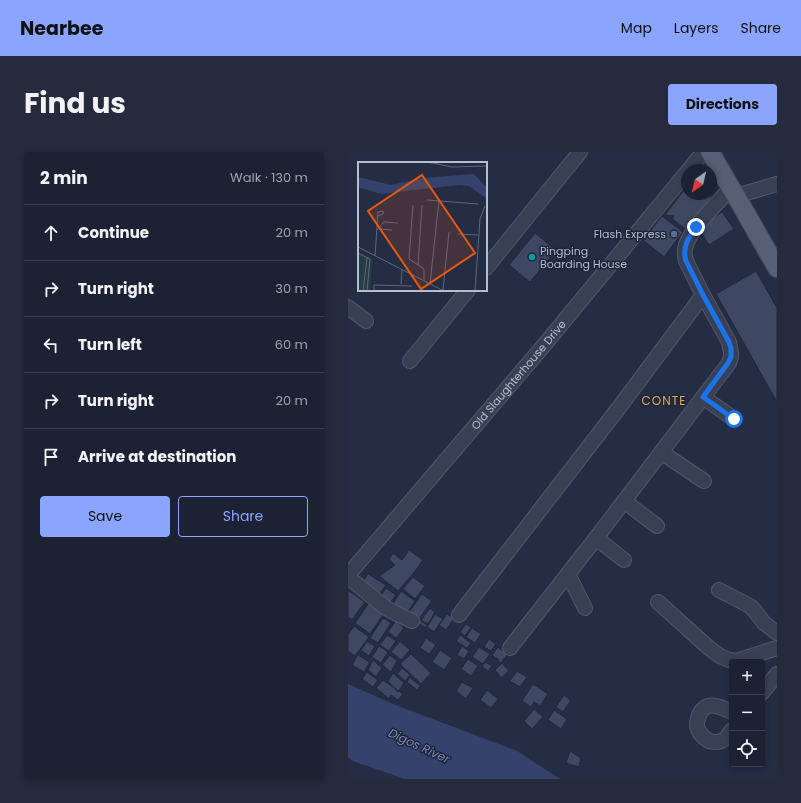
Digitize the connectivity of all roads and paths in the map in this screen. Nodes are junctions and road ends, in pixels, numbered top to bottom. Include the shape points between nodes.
1 (580, 152) edge
2 (704, 152) edge
3 (710, 152) edge
4 (694, 164) edge
5 (681, 179) edge
6 (777, 184) edge
7 (734, 192) junction
8 (487, 267) edge
9 (777, 268) edge
10 (467, 291) edge
11 (703, 295) junction
12 (348, 307) edge
13 (366, 321) dead end
14 (410, 361) dead end
15 (703, 397) junction
16 (734, 419) dead end
17 (661, 452) junction
18 (704, 481) dead end
19 (624, 501) junction
20 (657, 526) dead end
21 (596, 538) junction
22 (624, 560) dead end
23 (568, 574) junction
24 (348, 576) edge
25 (719, 590) dead end
26 (658, 602) dead end
27 (585, 608) dead end
28 (459, 615) dead end
29 (412, 621) dead end
30 (777, 633) edge
31 (510, 648) dead end
32 (777, 648) edge
33 (777, 674) edge
34 (765, 689) edge
35 (729, 711) edge
36 (731, 731) edge

1 - 8 street
2 - 4 street, Old Slaughterhouse Drive
3 - 7 main road
5 - 24 street, Old Slaughterhouse Drive
6 - 7 street
7 - 9 main road
7 - 11 street via 696,227 684,250 686,261
10 - 14 street
11 - 15 street via 729,342 732,353 725,369
11 - 28 street
12 - 13 street
15 - 16 street
15 - 17 street
17 - 18 street
17 - 19 street
19 - 20 street
19 - 21 street
21 - 22 street
21 - 23 street
23 - 27 street
23 - 31 street
24 - 29 street via 386,608
25 - 30 street via 750,606
26 - 32 street via 709,648 729,660 736,661
33 - 34 street
35 - 36 street via 708,706 700,712 697,728 712,742 722,741

